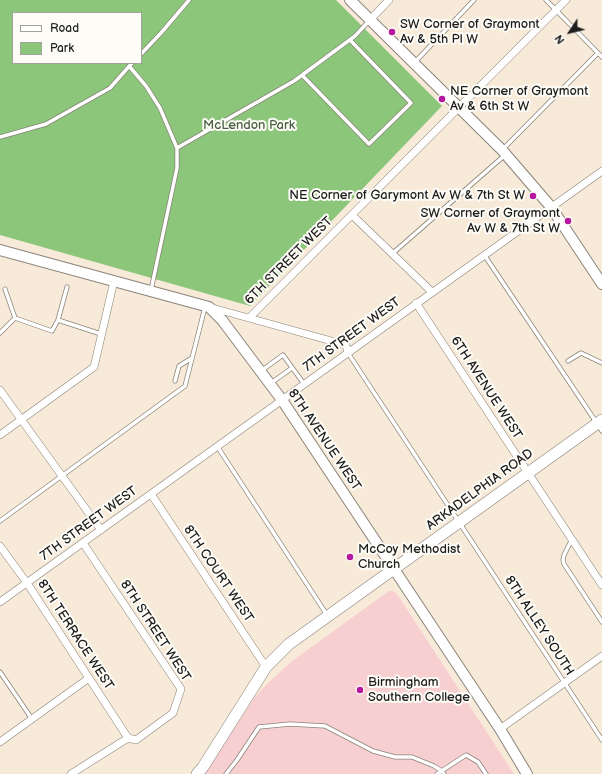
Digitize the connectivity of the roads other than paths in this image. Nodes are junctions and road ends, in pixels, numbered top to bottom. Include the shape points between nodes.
1 (189, 0) edge
2 (350, 0) edge
3 (389, 0) edge
4 (474, 0) edge
5 (546, 0) edge
6 (566, 0) edge
7 (556, 10) junction
8 (370, 20) junction
9 (350, 40) junction
10 (142, 53) edge
11 (598, 53) junction
12 (602, 57) edge
13 (414, 63) junction
14 (131, 64) edge
15 (302, 75) junction
16 (459, 107) junction
17 (0, 137) edge
18 (177, 148) junction
19 (504, 152) junction
20 (602, 171) edge
21 (551, 207) junction
22 (352, 215) junction
23 (0, 250) edge
24 (393, 253) junction
25 (484, 255) junction
26 (114, 281) junction
27 (602, 284) edge
28 (67, 287) dead end
29 (6, 289) dead end
30 (150, 291) junction
31 (432, 292) junction
32 (416, 303) junction
33 (207, 306) junction
34 (250, 317) junction
35 (15, 318) junction
36 (58, 320) junction
37 (0, 333) edge
38 (101, 334) junction
39 (348, 353) junction
40 (192, 358) junction
41 (568, 361) dead end
42 (602, 363) edge
43 (292, 368) junction
44 (261, 372) junction
45 (175, 381) dead end
46 (270, 384) junction
47 (304, 384) junction
48 (0, 390) edge
49 (282, 400) junction
50 (21, 420) junction
51 (600, 424) edge
52 (0, 435) edge
53 (217, 446) junction
54 (528, 473) junction
55 (62, 476) junction
56 (151, 494) junction
57 (0, 521) edge
58 (459, 522) junction
59 (101, 530) junction
60 (572, 539) junction
61 (83, 543) junction
62 (0, 546) edge
63 (393, 569) junction
64 (27, 583) junction
65 (602, 585) edge
66 (0, 602) edge
67 (328, 616) junction
68 (602, 622) edge
69 (602, 656) edge
70 (266, 667) junction
71 (0, 672) edge
72 (89, 678) junction
73 (564, 683) junction
74 (32, 719) junction
75 (500, 729) junction
76 (128, 738) junction
77 (602, 740) edge
78 (0, 742) edge
79 (443, 772) edge
80 (71, 774) edge
81 (197, 774) edge
82 (226, 774) edge
83 (438, 774) edge
84 (486, 774) edge
85 (527, 774) edge

1 - 10 lane
2 - 8 main road
3 - 8 street
4 - 13 lane
5 - 7 lane
6 - 7 street, 6TH STREET WEST
7 - 11 lane
7 - 16 street, 6TH STREET WEST
8 - 9 lane
8 - 13 main road
9 - 15 lane
9 - 15 lane via 411,103 369,144
11 - 12 lane
11 - 19 lane
13 - 16 main road
14 - 17 lane via 110,88 46,124
14 - 18 lane via 160,108
15 - 18 lane
16 - 19 main road
16 - 22 street, 6TH STREET WEST
18 - 30 lane via 175,182
19 - 21 main road
19 - 24 lane
20 - 21 street, 7TH STREET WEST
21 - 25 street, 7TH STREET WEST
21 - 27 main road
22 - 24 street
22 - 34 street, 6TH STREET WEST
23 - 26 main road
24 - 31 street
25 - 31 street, 7TH STREET WEST
25 - 51 lane
26 - 30 main road
26 - 38 street
28 - 36 lane
29 - 35 lane
30 - 33 main road
31 - 32 street, 7TH STREET WEST
32 - 39 street, 7TH STREET WEST
32 - 54 street, 6TH AVENUE WEST
33 - 34 street
33 - 40 lane
33 - 44 main road, 8TH AVENUE WEST via 222,320
34 - 39 street via 346,345
35 - 36 lane via 52,331
35 - 37 lane
36 - 38 lane
38 - 50 street via 94,367
39 - 47 street, 7TH STREET WEST
39 - 58 lane, 8TH ALLEY SOUTH
40 - 45 lane via 178,366
40 - 55 lane via 185,386
41 - 42 lane via 581,353
43 - 44 lane via 283,355
43 - 46 lane
43 - 47 lane
44 - 46 main road, 8TH AVENUE WEST
46 - 49 main road, 8TH AVENUE WEST
47 - 49 street, 7TH STREET WEST
48 - 50 street
49 - 53 street, 7TH STREET WEST
49 - 63 main road, 8TH AVENUE WEST
50 - 52 street
50 - 55 street
51 - 54 main road, ARKADELPHIA ROAD
53 - 56 street, 7TH STREET WEST
53 - 67 lane
54 - 58 main road, ARKADELPHIA ROAD
54 - 60 street, 6TH AVENUE WEST
55 - 57 lane
55 - 59 street
56 - 59 street, 7TH STREET WEST
56 - 70 street, 8TH COURT WEST
58 - 63 main road, ARKADELPHIA ROAD
58 - 73 lane, 8TH ALLEY SOUTH
59 - 61 street, 7TH STREET WEST
60 - 65 street, 6TH AVENUE WEST
60 - 68 lane via 564,555 564,564
61 - 64 street, 7TH STREET WEST
61 - 76 street, 8TH STREET WEST via 181,689 173,713 136,740
62 - 64 street, 8TH TERRACE WEST
63 - 67 main road, ARKADELPHIA ROAD
63 - 75 main road, 8TH AVENUE WEST
64 - 66 street, 7TH STREET WEST
64 - 72 street, 8TH TERRACE WEST
67 - 70 main road, ARKADELPHIA ROAD via 289,644
69 - 73 street
70 - 81 main road, ARKADELPHIA ROAD
71 - 74 lane
72 - 74 street
72 - 76 street, 8TH TERRACE WEST
73 - 75 street
73 - 77 lane, 8TH ALLEY SOUTH
74 - 78 street
75 - 85 main road, 8TH AVENUE WEST
76 - 80 street, 8TH STREET WEST
79 - 82 lane via 412,757 395,757 373,751 325,726 290,724 259,727
79 - 83 lane
79 - 84 lane via 466,755 478,762

